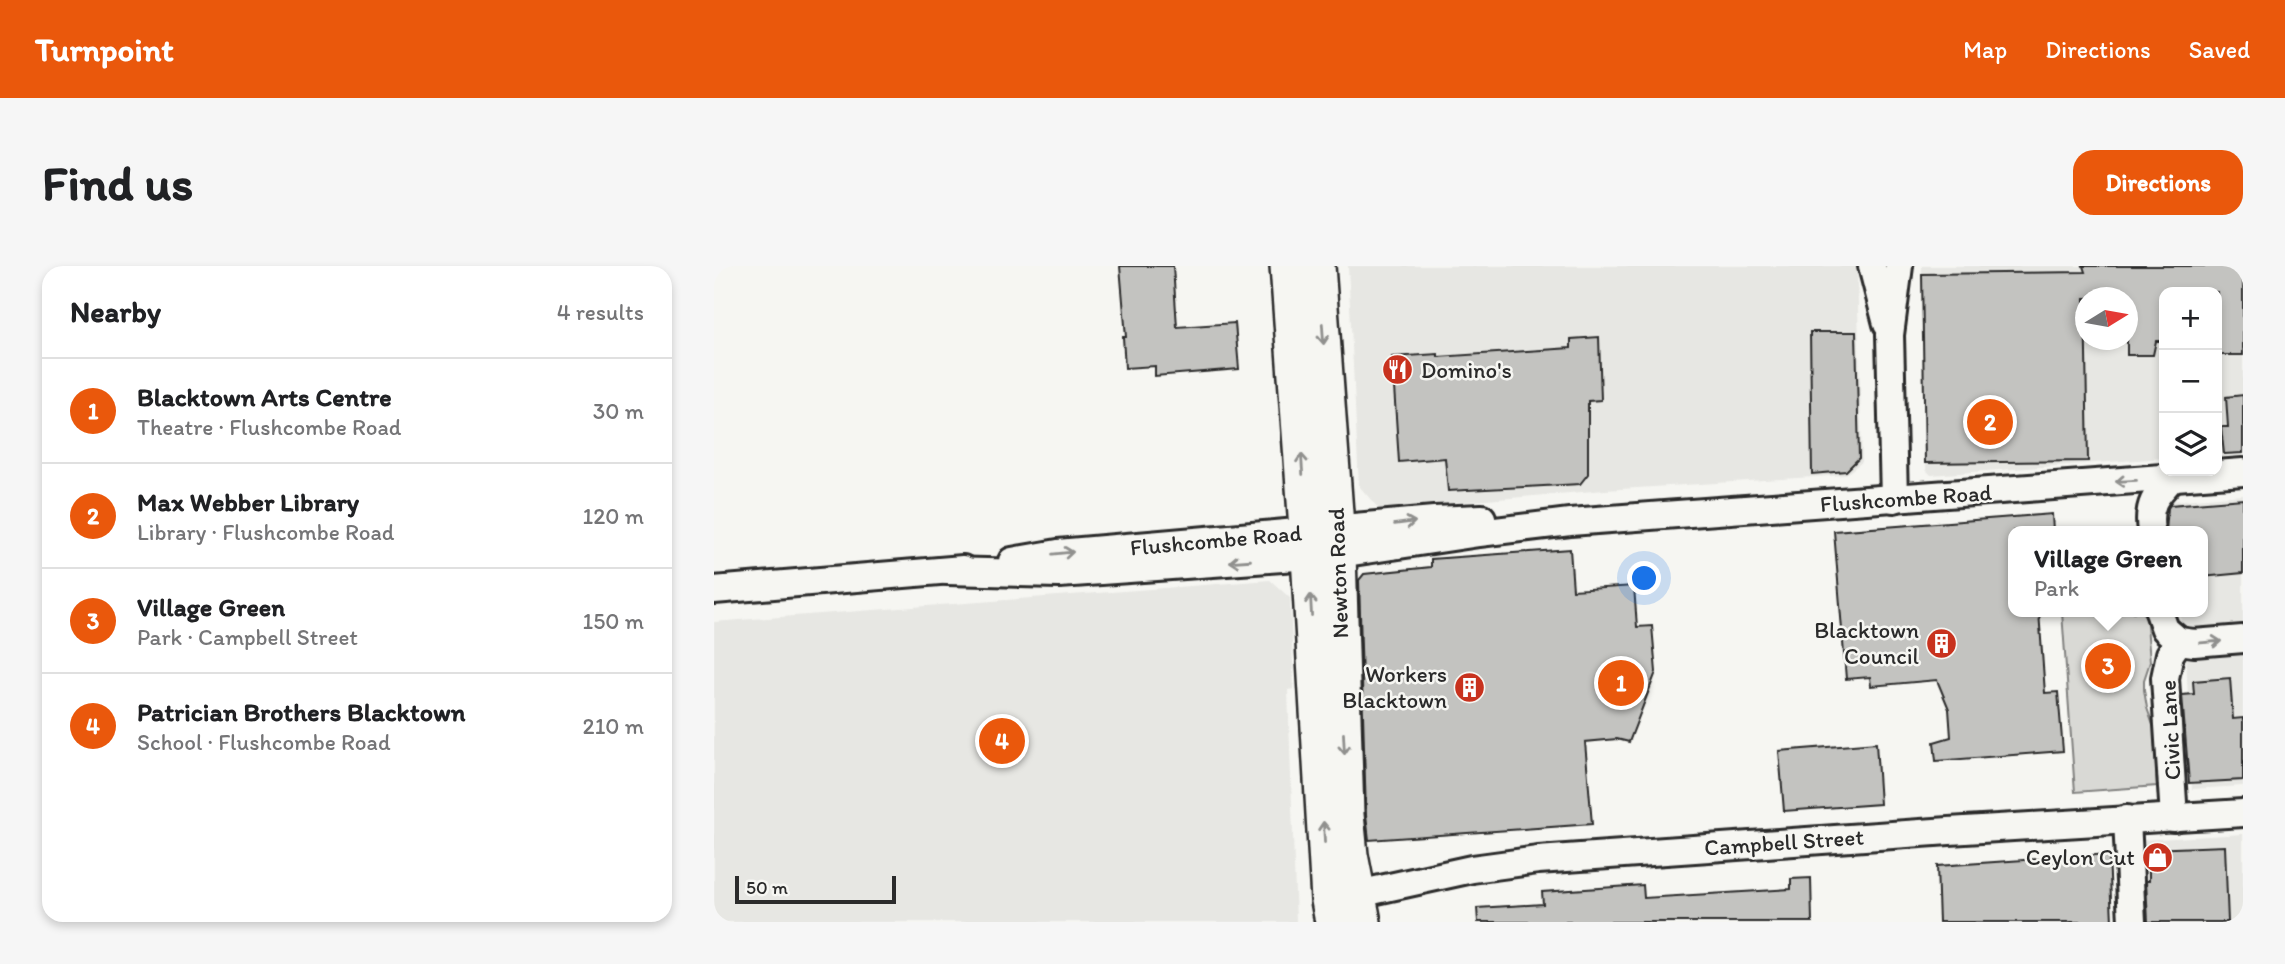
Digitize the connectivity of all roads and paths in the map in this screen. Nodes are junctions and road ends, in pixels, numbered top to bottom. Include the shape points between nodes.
1 (1287, 266) edge
2 (1318, 266) edge
3 (1872, 266) edge
4 (1899, 266) edge
5 (1890, 335) junction
6 (2243, 472) edge
7 (2172, 478) junction
8 (1894, 499) junction
9 (2150, 526) edge
10 (1323, 543) junction
11 (714, 590) edge
12 (2161, 617) edge
13 (2243, 639) edge
14 (2179, 641) junction
15 (2243, 813) edge
16 (2174, 818) junction
17 (2127, 819) junction
18 (1346, 910) edge
19 (2132, 922) edge

10 -> 1 main road, Newton Road
2 -> 10 main road, Newton Road
3 - 5 street
4 - 5 street
5 - 8 street
6 - 7 street, Flushcombe Road
7 -> 8 street, Flushcombe Road
7 - 9 street via 2153,498
8 - 10 street, Flushcombe Road via 1570,522 1500,517 1434,520
10 - 11 street, Flushcombe Road via 1059,574 947,571
10 - 18 main road, Newton Road
12 - 14 street via 2165,629
14 -> 13 street
14 - 16 street, Civic Lane via 2170,654 2165,678
15 - 16 street, Campbell Street
16 - 17 street, Campbell Street
17 - 18 street, Campbell Street via 1538,860 1472,869
17 - 19 street

